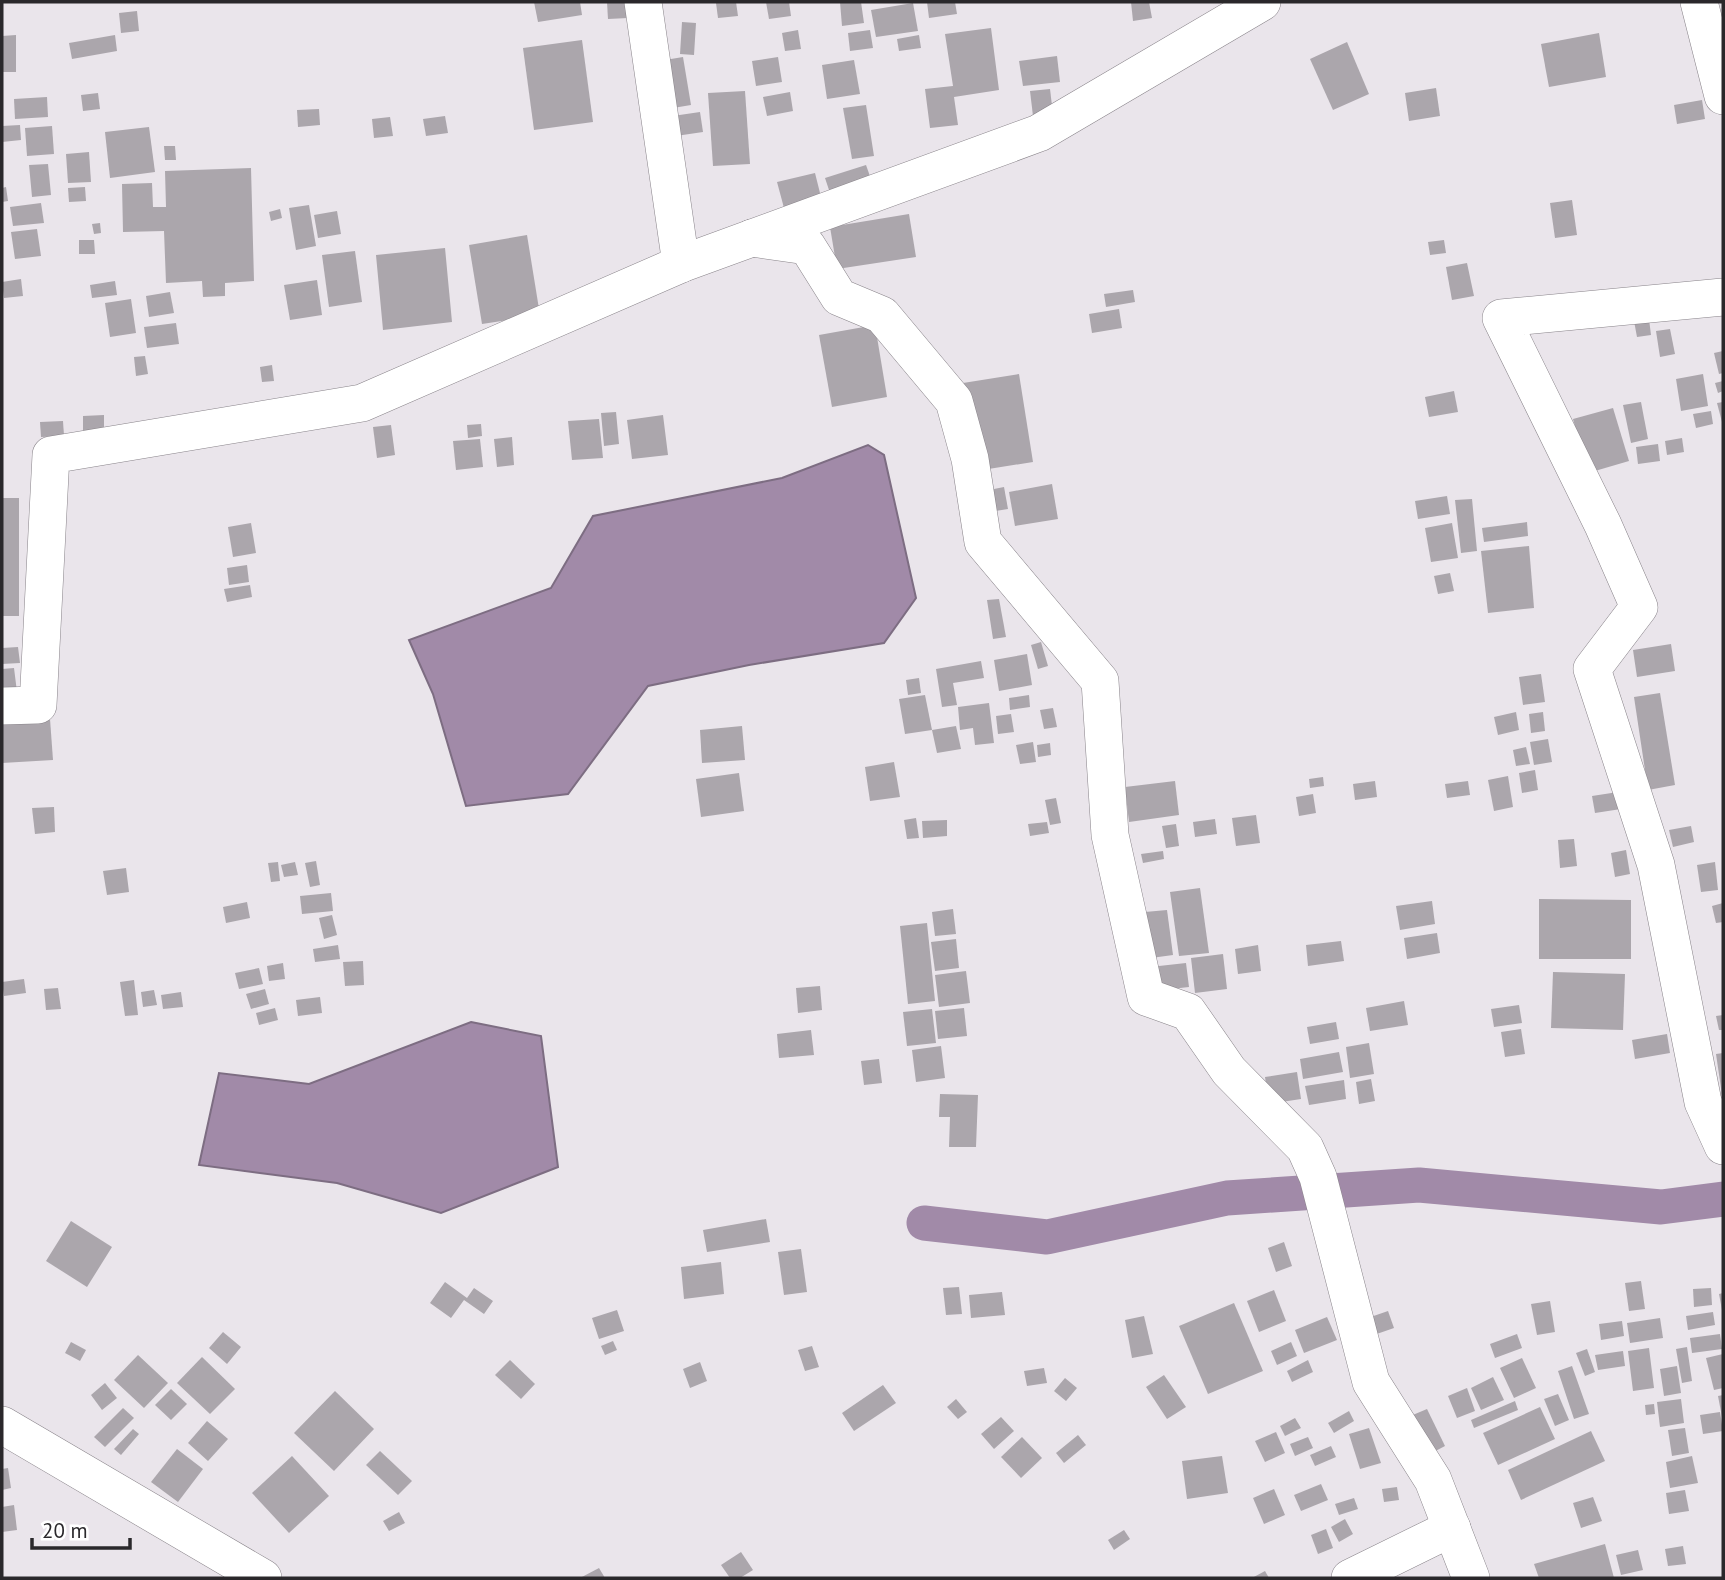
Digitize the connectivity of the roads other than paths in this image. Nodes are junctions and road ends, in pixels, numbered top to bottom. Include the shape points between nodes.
1 (643, 2) edge
2 (1262, 2) edge
3 (1699, 2) edge
4 (1723, 96) edge
5 (752, 238) junction
6 (681, 264) junction
7 (1723, 297) edge
8 (2, 706) edge
9 (1723, 1146) edge
10 (2, 1424) edge
11 (1452, 1528) junction
12 (263, 1578) edge
13 (1350, 1578) edge
14 (1471, 1578) edge

1 - 6 street
2 - 5 street via 1040,133
3 - 4 street
5 - 6 street
5 - 11 street via 807,246 839,297 882,315 954,401 970,459 983,542 1100,681 1110,835 1146,998 1188,1013 1229,1071 1306,1148 1318,1177 1371,1382 1433,1480
6 - 8 street via 362,403 51,455 38,705
7 - 9 street via 1502,318 1639,607 1592,669 1656,865 1703,1102
10 - 12 street
11 - 13 street
11 - 14 street

